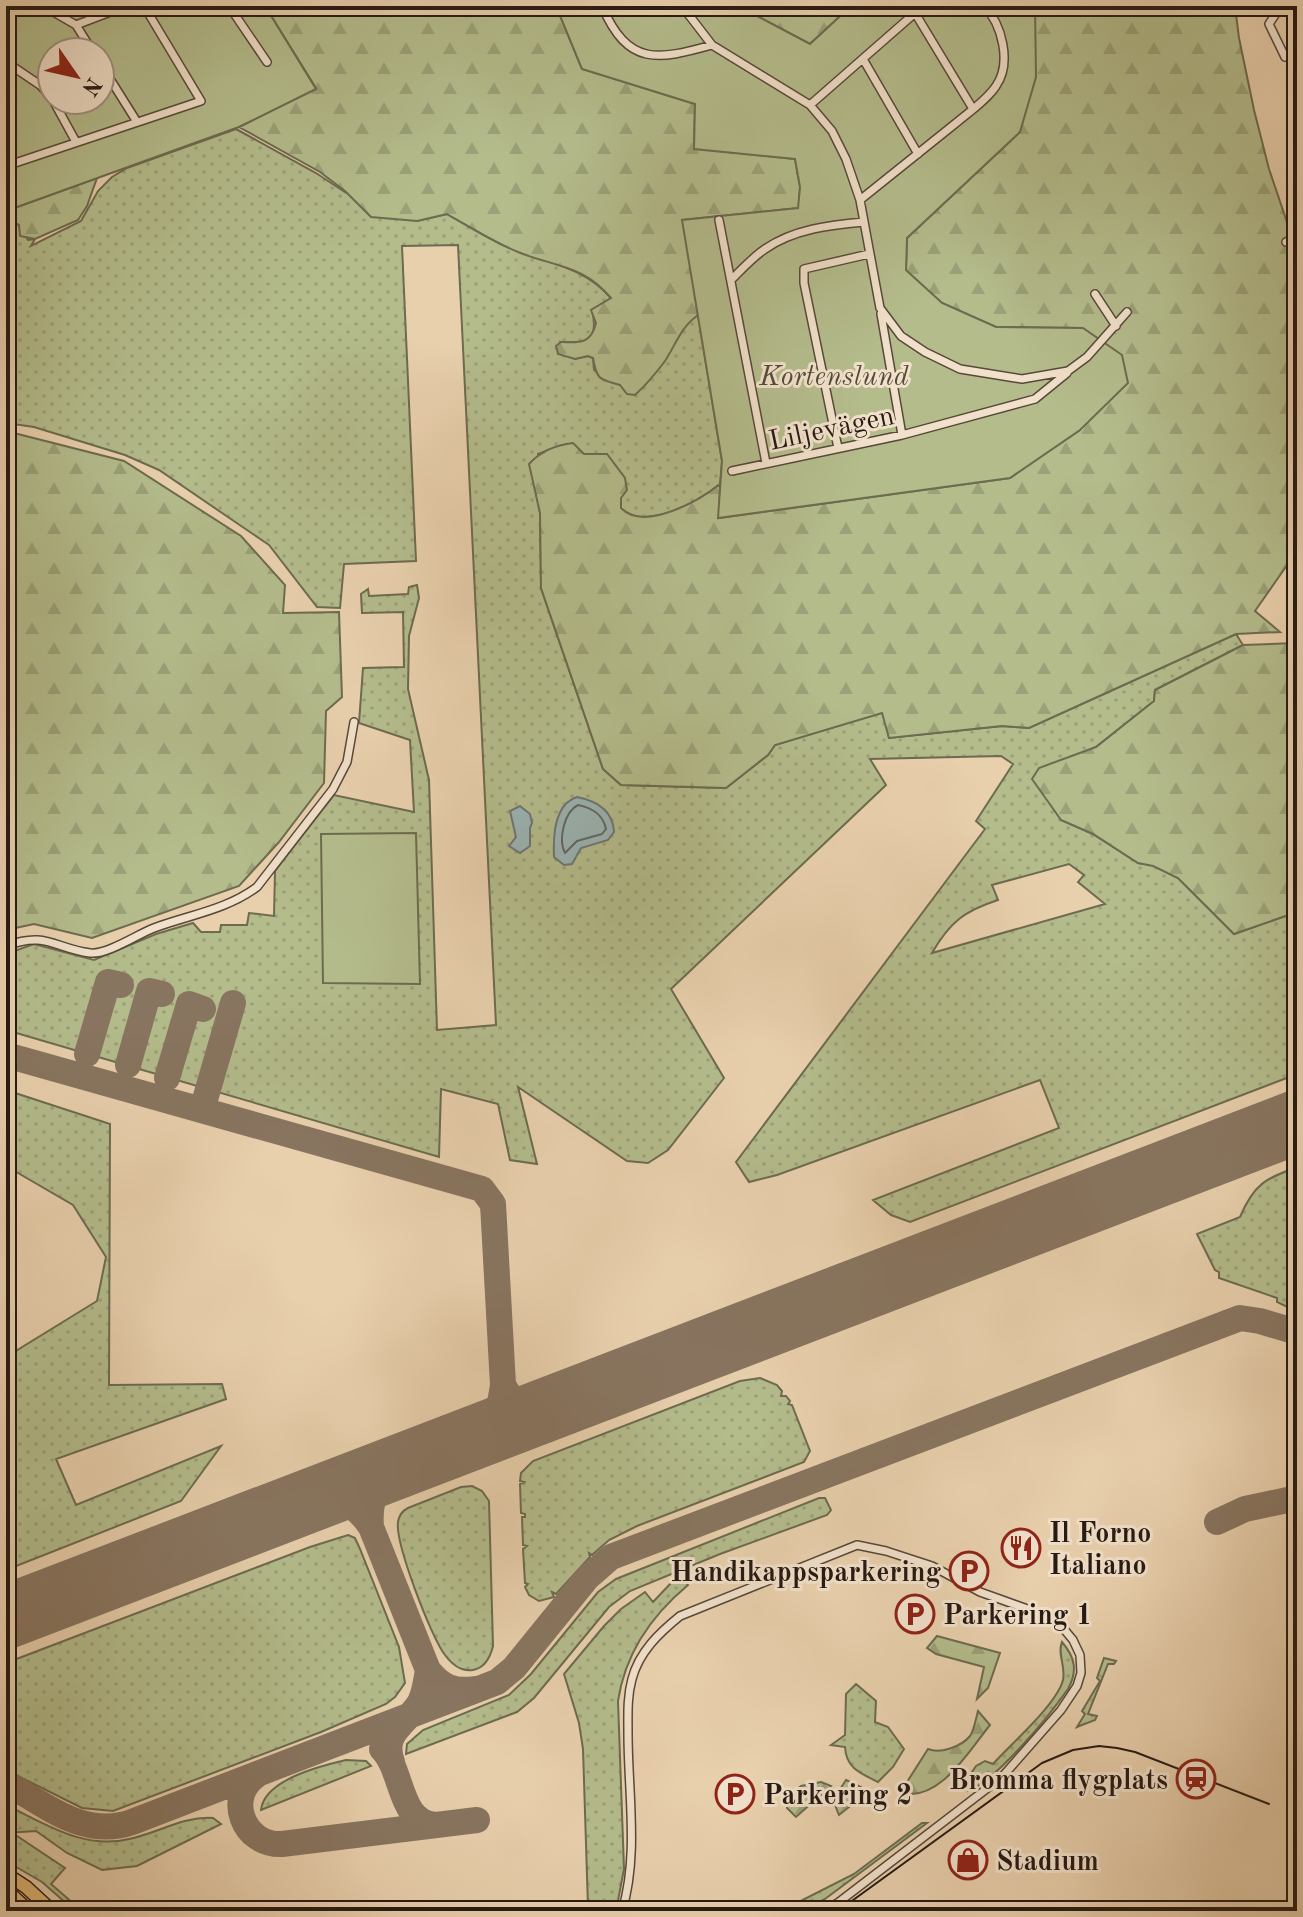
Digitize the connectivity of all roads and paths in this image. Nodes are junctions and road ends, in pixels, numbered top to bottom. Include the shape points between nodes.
1 (43, 6) edge
2 (126, 6) edge
3 (144, 6) edge
4 (229, 6) edge
5 (602, 6) edge
6 (682, 6) edge
7 (923, 6) edge
8 (984, 6) edge
9 (1281, 6) edge
10 (915, 13) junction
11 (76, 25) junction
12 (83, 36) edge
13 (712, 45) junction
14 (1285, 57) dead end
15 (863, 59) junction
16 (6, 62) edge
17 (267, 62) dead end
18 (36, 82) edge
19 (116, 89) edge
20 (810, 105) junction
21 (973, 109) junction
22 (62, 116) edge
23 (137, 122) junction
24 (76, 142) junction
25 (918, 154) junction
26 (6, 164) edge
27 (860, 200) junction
28 (719, 220) dead end
29 (864, 222) junction
30 (1297, 238) edge
31 (1286, 242) dead end
32 (869, 254) junction
33 (732, 279) junction
34 (1095, 294) dead end
35 (880, 308) junction
36 (1127, 312) dead end
37 (1116, 326) junction
38 (1068, 371) junction
39 (902, 435) junction
40 (838, 448) junction
41 (766, 463) junction
42 (732, 471) dead end
43 (354, 722) dead end
44 (6, 946) edge
45 (6, 1874) edge
46 (6, 1890) edge
47 (29, 1911) edge
48 (52, 1911) edge
49 (622, 1911) edge
50 (824, 1911) edge

1 - 11 street
2 - 11 street
3 - 23 street via 201,101
4 - 17 street
5 - 13 street via 617,34 653,58
6 - 13 street
7 - 10 street
8 - 21 street via 1003,40 1002,64 998,84
9 - 14 street via 1269,24
10 - 15 street
10 - 21 street
11 - 12 street
13 - 20 street
15 - 20 street
15 - 25 street
16 - 18 street
19 - 23 street
20 - 27 street via 832,131
21 - 25 street
22 - 24 street
23 - 24 street
24 - 26 street
25 - 27 street
27 - 29 street
28 - 33 street
29 - 32 street
29 - 33 street via 791,236 765,249
30 - 31 street
32 - 35 street
32 - 40 street via 804,269
33 - 41 street
34 - 37 street
35 - 38 street via 901,336 960,369 1022,379
35 - 39 street
36 - 37 street, Liljevägen
37 - 38 street, Liljevägen
38 - 39 street, Liljevägen via 1035,399
39 - 40 street, Liljevägen
40 - 41 street, Liljevägen
41 - 42 street, Liljevägen
43 - 44 street via 347,762 333,789 246,896 93,954 49,940
45 - 48 main road
46 - 47 main road
49 - 50 street via 631,1847 632,1677 660,1632 680,1616 857,1545 932,1566 980,1592 1047,1616 1063,1628 1080,1655 1081,1673 1061,1710 1002,1777

